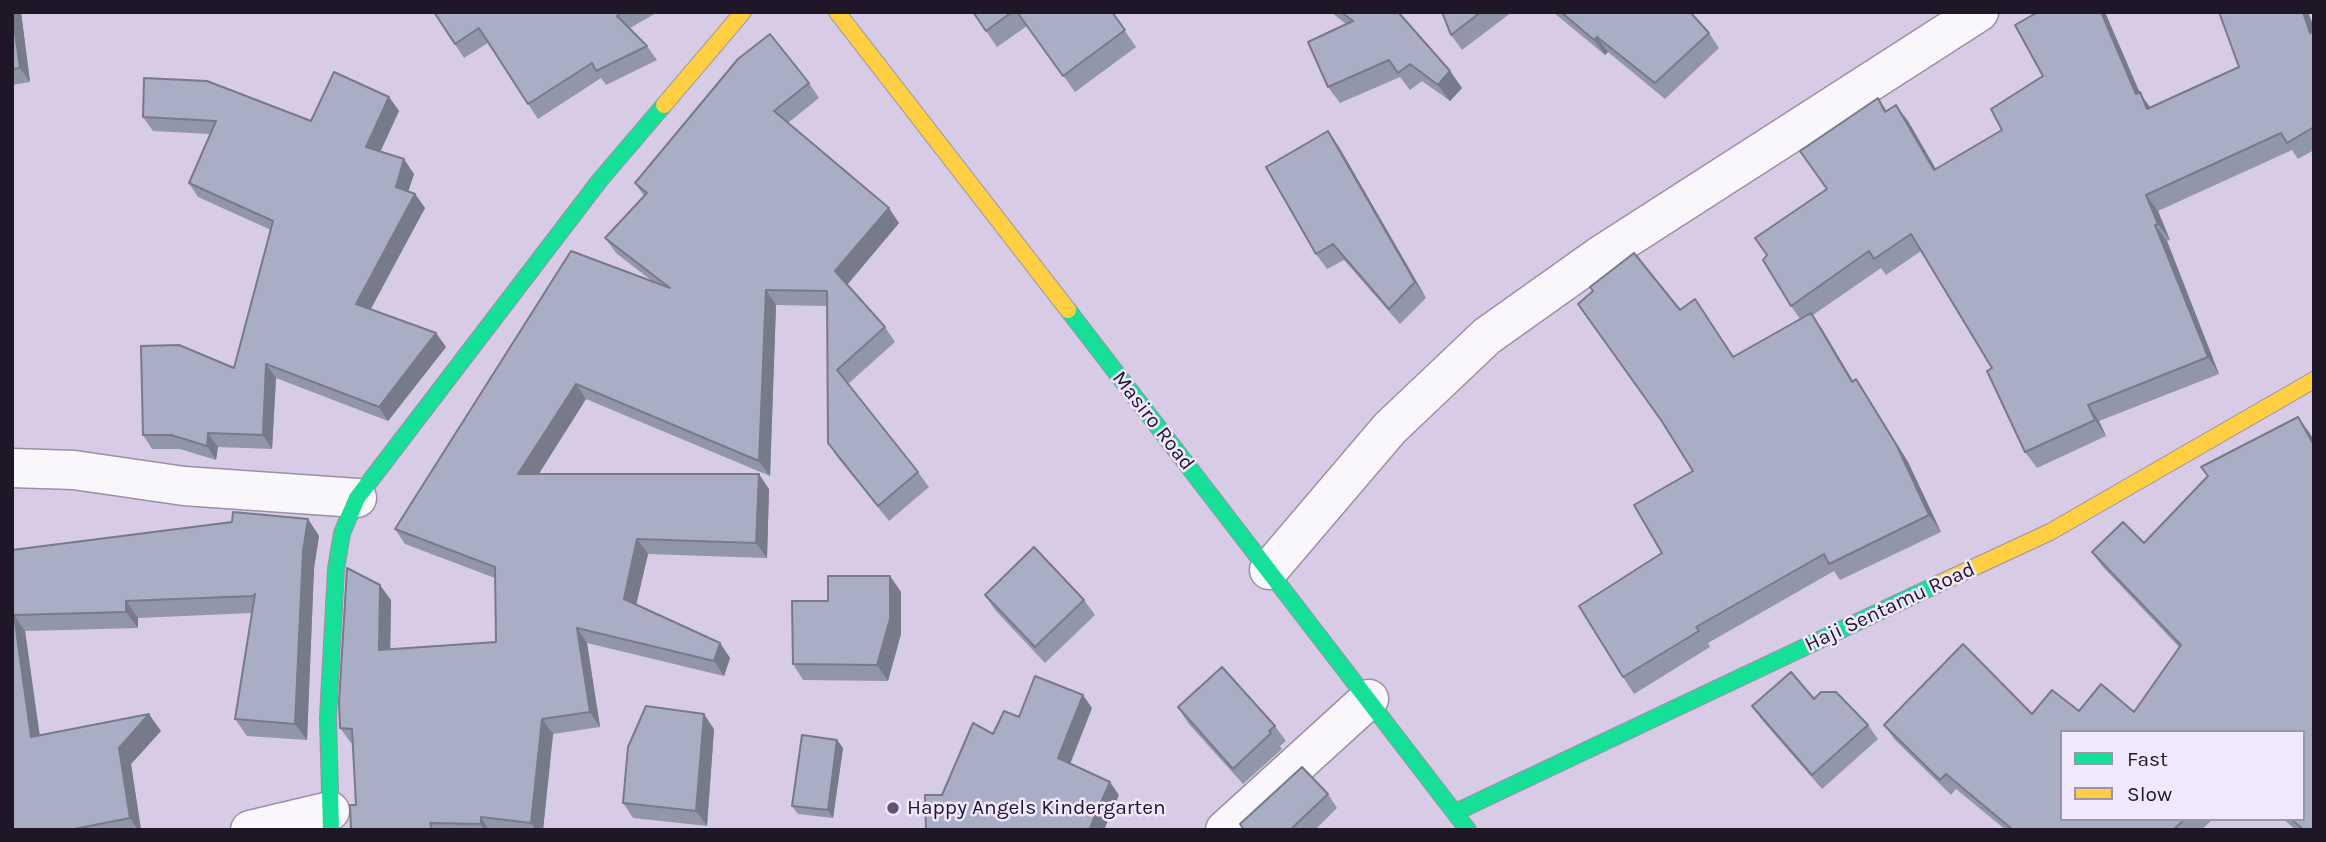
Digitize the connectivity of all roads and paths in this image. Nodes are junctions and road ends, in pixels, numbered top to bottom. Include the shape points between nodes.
1 (743, 12) edge
2 (837, 12) edge
3 (1979, 12) edge
4 (2314, 380) edge
5 (12, 468) edge
6 (357, 498) junction
7 (1269, 570) junction
8 (1370, 699) junction
9 (1456, 812) junction
10 (331, 820) edge
11 (250, 830) edge
12 (1225, 830) edge
13 (1468, 830) edge

1 - 6 street via 600,180
2 - 7 street, Masiro Road
3 - 7 street via 1601,255 1487,335 1390,428
4 - 9 street, Haji Sentamu Road via 2050,532
5 - 6 street
6 - 10 street via 342,533 336,569 328,718
7 - 8 street, Masiro Road
8 - 9 street, Masiro Road
8 - 12 street
9 - 13 street, Masiro Road
10 - 11 street

